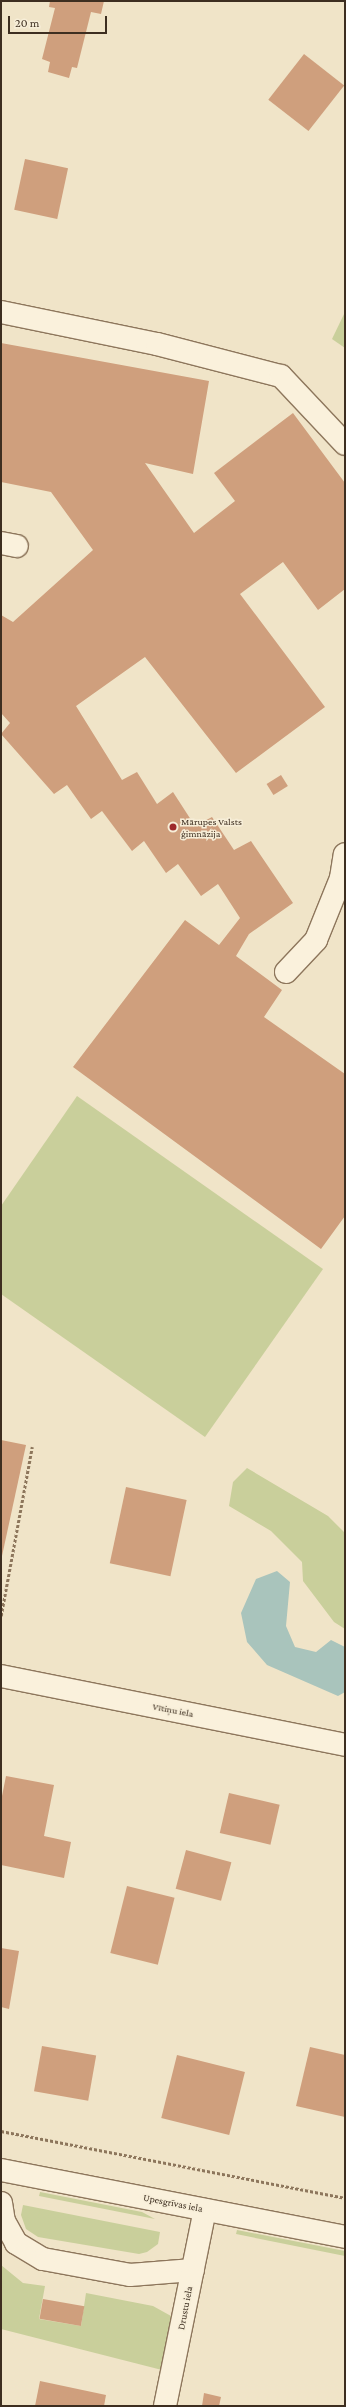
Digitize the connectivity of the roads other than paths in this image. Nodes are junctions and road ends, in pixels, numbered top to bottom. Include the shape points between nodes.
1 (1, 312) edge
2 (345, 444) edge
3 (345, 854) edge
4 (286, 972) dead end
5 (1, 1676) edge
6 (345, 1745) edge
7 (1, 2170) edge
8 (1, 2203) edge
9 (205, 2210) junction
10 (345, 2237) edge
11 (193, 2270) junction
12 (165, 2406) edge

1 - 2 street via 157,344 281,376
3 - 4 street via 341,878 316,940
5 - 6 street, Vītiņu iela
7 - 9 street, Upesgrīvas iela
8 - 11 street via 4,2221 16,2243 43,2259 130,2275
9 - 10 street, Upesgrīvas iela
9 - 11 street, Drustu iela
11 - 12 street, Drustu iela

